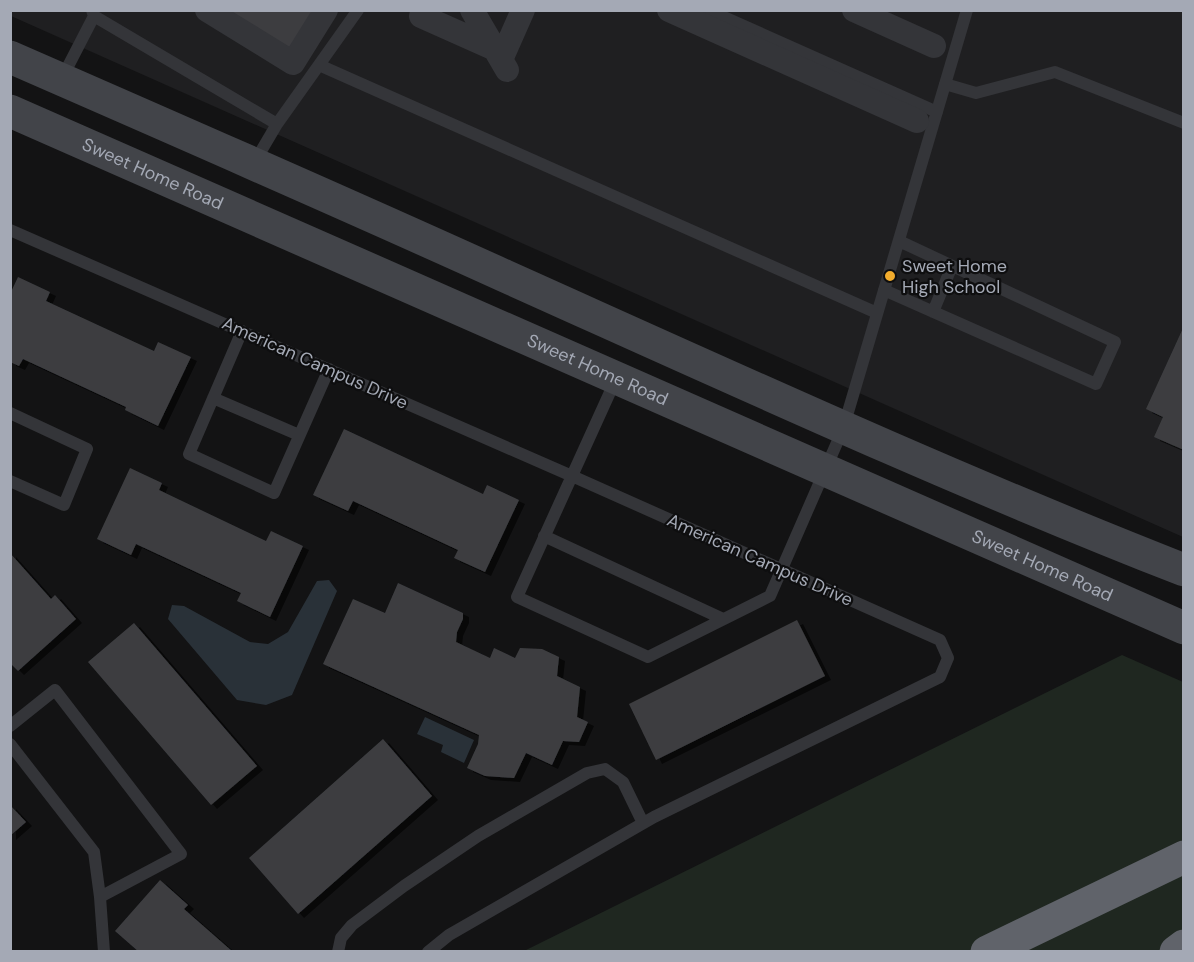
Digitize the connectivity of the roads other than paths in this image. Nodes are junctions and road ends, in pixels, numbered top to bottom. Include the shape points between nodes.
1 (207, 10) edge
2 (326, 10) edge
3 (358, 10) edge
4 (424, 10) edge
5 (472, 10) edge
6 (523, 10) edge
7 (669, 10) edge
8 (708, 10) edge
9 (854, 10) edge
10 (967, 10) edge
11 (93, 13) edge
12 (934, 46) dead end
13 (495, 49) junction
14 (10, 57) edge
15 (319, 65) junction
16 (507, 70) dead end
17 (61, 79) junction
18 (945, 84) junction
19 (10, 111) edge
20 (927, 116) junction
21 (1184, 123) edge
22 (276, 124) junction
23 (254, 163) junction
24 (10, 230) edge
25 (899, 241) junction
26 (952, 266) junction
27 (884, 290) junction
28 (451, 305) junction
29 (933, 312) junction
30 (878, 313) junction
31 (242, 331) junction
32 (329, 369) junction
33 (617, 378) junction
34 (213, 398) junction
35 (10, 413) edge
36 (843, 429) junction
37 (299, 435) junction
38 (825, 469) junction
39 (572, 476) junction
40 (10, 481) edge
41 (544, 536) junction
42 (1096, 536) junction
43 (781, 570) junction
44 (1184, 570) edge
45 (723, 619) junction
46 (1184, 628) edge
47 (10, 726) edge
48 (10, 744) edge
49 (643, 823) junction
50 (1184, 857) edge
51 (100, 897) junction
52 (1184, 946) edge
53 (104, 951) edge
54 (338, 951) edge
55 (428, 951) edge
56 (987, 951) edge
57 (1176, 951) edge

1 - 2 street via 293,63
3 - 15 lane
4 - 13 street via 421,16
5 - 13 street
6 - 13 street via 504,53
7 - 20 street
8 - 20 lane
9 - 12 street
10 - 18 lane
11 - 17 lane
11 - 22 lane
13 - 16 street
14 - 17 main road
15 - 22 lane
15 - 30 lane
17 - 23 main road
18 - 20 lane
18 - 21 lane via 976,93 1056,72
19 - 28 main road, Sweet Home Road
20 - 25 lane
22 - 23 lane
23 - 36 main road
24 - 31 lane, American Campus Drive
25 - 26 lane
25 - 27 lane
26 - 29 lane
26 - 29 lane via 1115,342 1096,384
27 - 29 lane
27 - 30 lane
28 - 33 main road, Sweet Home Road
28 - 36 main road via 606,344 813,440 829,442
30 - 36 lane
31 - 32 lane, American Campus Drive
31 - 34 lane
32 - 37 lane
32 - 39 lane, American Campus Drive
33 - 38 main road, Sweet Home Road
33 - 39 lane
34 - 37 lane
34 - 37 lane via 189,454 274,493
35 - 40 lane via 87,449 64,505
36 - 38 lane
36 - 42 main road
38 - 42 main road via 838,454 853,453 1005,516
38 - 43 lane
38 - 46 main road, Sweet Home Road
39 - 41 lane
39 - 43 lane, American Campus Drive
41 - 45 lane
41 - 45 lane via 517,597 648,657
42 - 44 main road
43 - 45 lane via 770,596
43 - 49 lane, American Campus Drive via 940,640 948,658 940,677
47 - 51 lane via 55,690 181,854
48 - 51 lane via 93,852
49 - 54 lane via 618,777 605,769 587,773 478,836 404,886 352,925 340,938
49 - 55 lane, American Campus Drive via 449,935
50 - 56 highway
51 - 53 lane
52 - 57 highway

